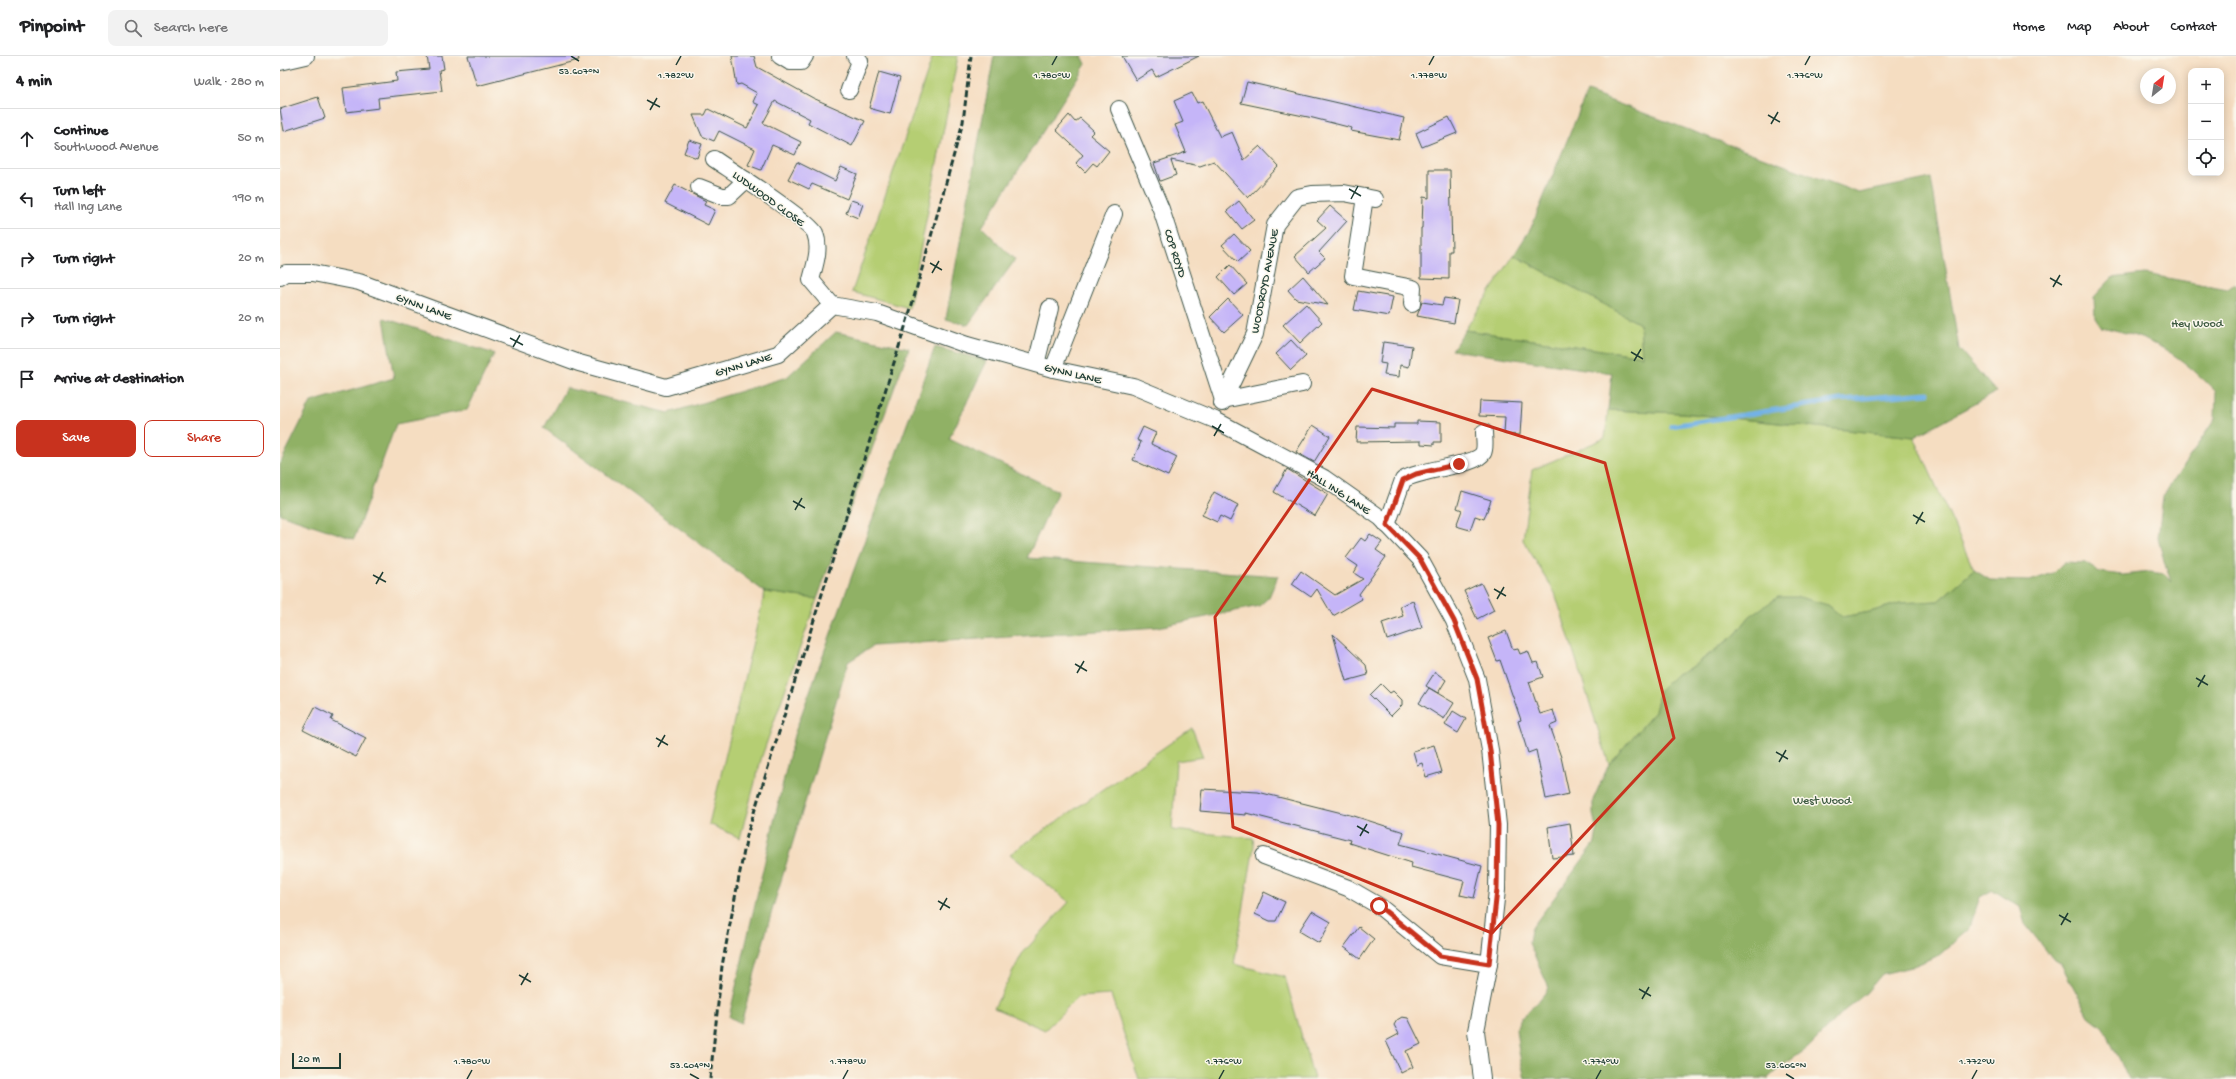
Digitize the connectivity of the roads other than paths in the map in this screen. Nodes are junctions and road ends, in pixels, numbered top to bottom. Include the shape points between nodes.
1 (306, 56) edge
2 (780, 56) edge
3 (805, 56) edge
4 (855, 56) edge
5 (280, 62) edge
6 (849, 90) dead end
7 (1119, 109) dead end
8 (714, 159) dead end
9 (746, 180) junction
10 (699, 187) dead end
11 (1114, 214) dead end
12 (280, 276) edge
13 (1412, 304) dead end
14 (832, 305) junction
15 (1050, 308) dead end
16 (1036, 364) junction
17 (1053, 369) junction
18 (1302, 384) dead end
19 (1223, 400) junction
20 (1215, 420) junction
21 (1484, 432) dead end
22 (1387, 525) junction
23 (1264, 856) dead end
24 (1489, 964) junction
25 (1482, 1079) edge

1 - 5 street
2 - 3 street via 790,62 801,62
4 - 6 street via 860,61
7 - 19 street, COP ROYD via 1161,208
8 - 9 street, LUDWOOD CLOSE
9 - 10 street via 729,196 722,196
9 - 14 street, LUDWOOD CLOSE via 814,231 819,249 811,280
11 - 17 street
12 - 14 street, GYNN LANE via 286,273 313,273 359,282 579,363 666,387 778,354
13 - 19 street, WOODROYD AVENUE via 1413,288 1353,276 1370,198 1344,192 1312,194 1297,198 1274,224 1255,334
14 - 16 street, GYNN LANE via 877,313 967,345
15 - 16 street
16 - 17 street, GYNN LANE
17 - 20 street, GYNN LANE via 1133,386
18 - 19 street
19 - 20 street, WOODROYD AVENUE
20 - 22 street, HALL ING LANE via 1324,478 1381,518
21 - 22 street via 1482,456 1403,480
22 - 24 street, HALL ING LANE via 1420,559 1454,621 1477,679 1490,750 1498,825 1497,890
23 - 24 street via 1348,888 1379,906 1440,956
24 - 25 street, HALL ING LANE via 1476,1031

